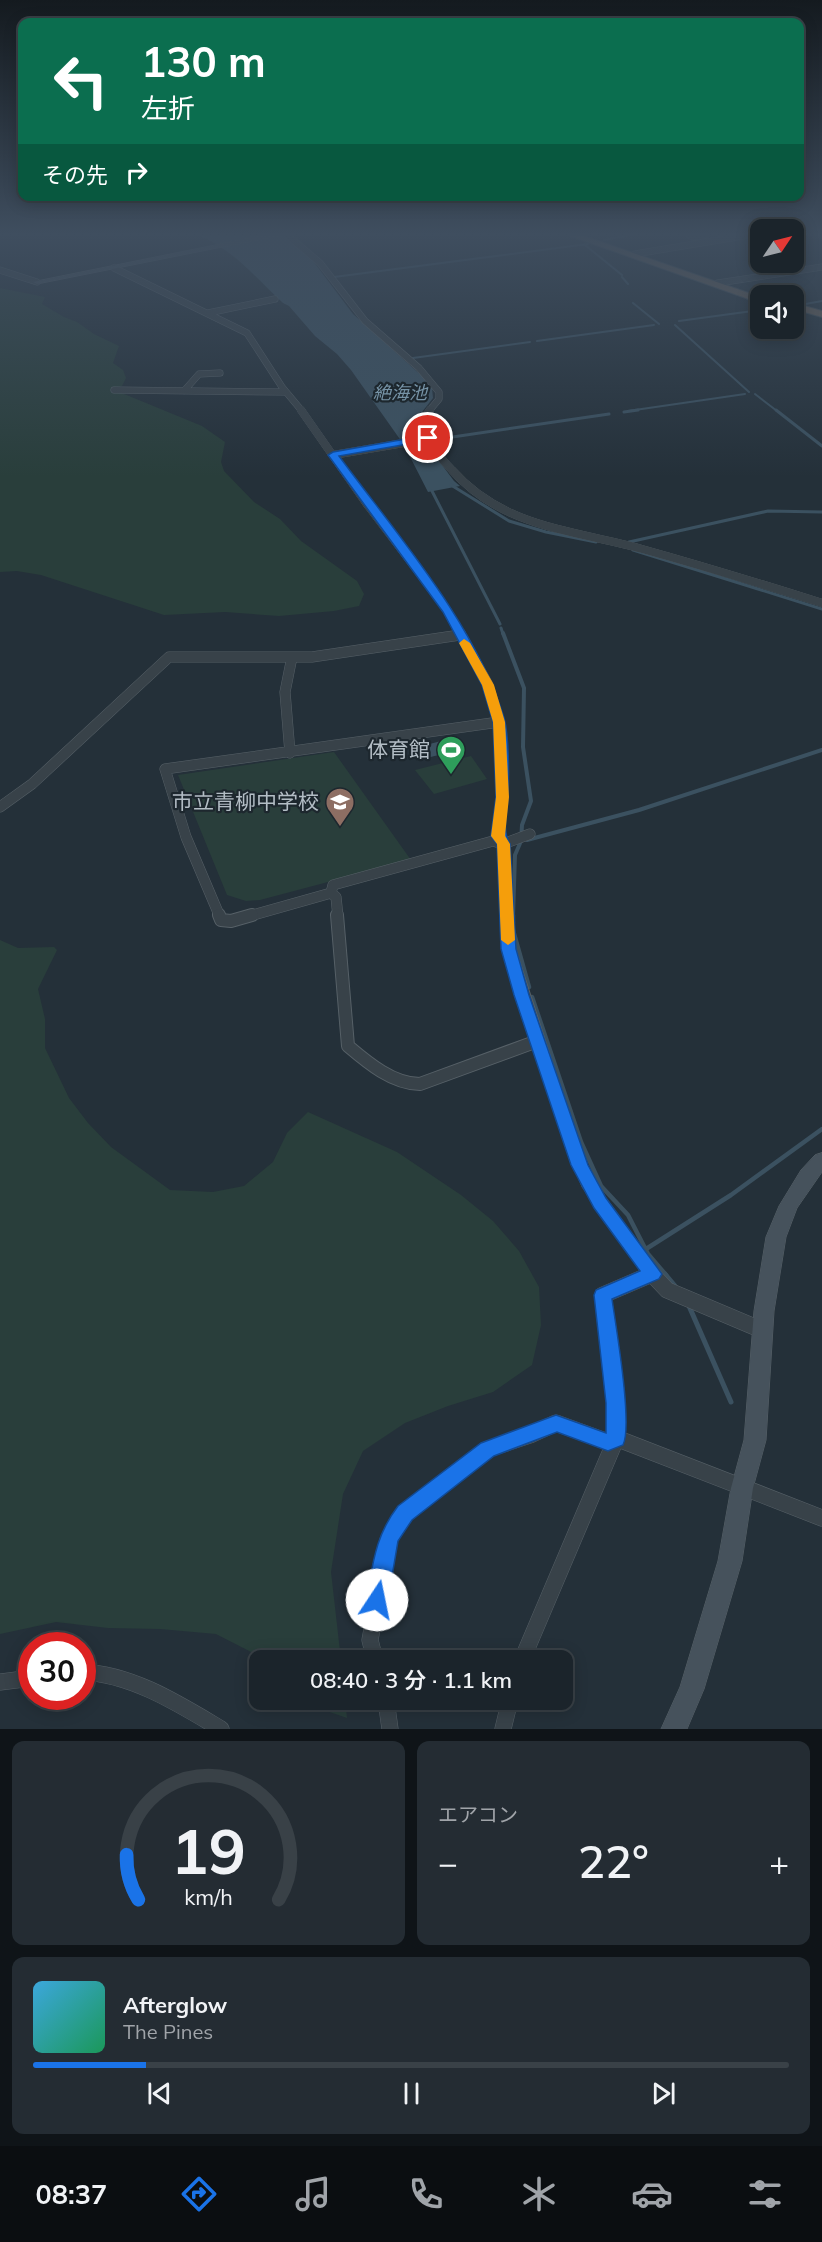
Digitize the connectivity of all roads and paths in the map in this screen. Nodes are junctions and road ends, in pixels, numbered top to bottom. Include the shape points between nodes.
1 (213, 316) edge
2 (361, 316) edge
3 (220, 373) dead end
4 (114, 390) dead end
5 (184, 391) junction
6 (286, 392) junction
7 (430, 438) junction
8 (333, 455) junction
9 (822, 603) edge
10 (460, 635) junction
11 (292, 657) junction
12 (499, 722) junction
13 (290, 753) junction
14 (0, 807) edge
15 (530, 834) dead end
16 (503, 844) junction
17 (332, 893) junction
18 (538, 1043) junction
19 (822, 1160) edge
20 (652, 1274) junction
21 (764, 1331) junction
22 (616, 1439) junction
23 (742, 1488) junction
24 (822, 1518) edge
25 (372, 1650) edge
26 (526, 1650) edge
27 (96, 1673) edge
28 (18, 1680) edge
29 (0, 1682) edge
30 (387, 1710) edge
31 (508, 1710) edge
32 (221, 1729) edge
33 (390, 1729) edge
34 (503, 1729) edge
35 (674, 1729) edge

1 - 6 street via 247,333
2 - 7 street via 435,386 439,399 428,413 434,429
3 - 5 street via 199,374
4 - 5 street
5 - 6 street
6 - 8 street
7 - 8 street
7 - 9 street via 452,471 509,514 545,527 611,540 736,575
8 - 10 street via 448,611
10 - 11 street
10 - 12 street via 488,685
11 - 13 street via 285,692
11 - 14 street via 169,657 32,784
12 - 13 street
12 - 16 street via 502,797 498,836
13 - 17 street via 165,769 186,837 221,920 231,921
15 - 16 street
16 - 17 street via 493,841 333,885
16 - 18 street via 509,949
17 - 18 street via 336,897 348,1046 369,1064 406,1084 420,1084
18 - 20 street via 588,1184
19 - 21 street via 788,1206 776,1237
20 - 21 street via 668,1290
20 - 22 street via 603,1295
21 - 23 street via 755,1440
22 - 23 street
22 - 25 street via 608,1442 556,1424 488,1449 405,1513 388,1540 370,1640
22 - 26 street
23 - 24 street
23 - 35 street via 730,1561 692,1689
27 - 32 street via 183,1705
28 - 29 street
30 - 33 street
31 - 34 street

